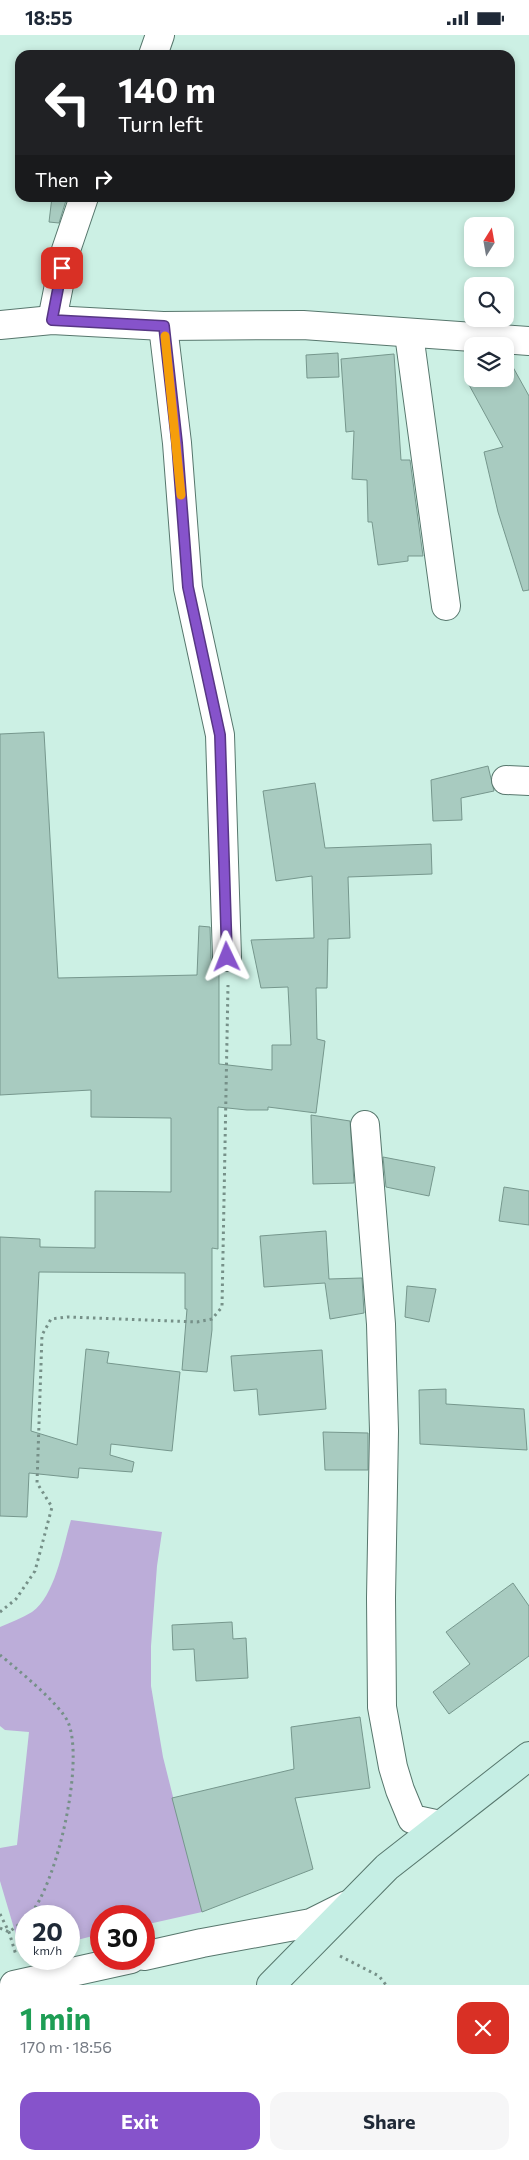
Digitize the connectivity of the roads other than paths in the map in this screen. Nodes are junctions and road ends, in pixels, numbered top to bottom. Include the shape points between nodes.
1 (160, 35) edge
2 (155, 50) edge
3 (82, 202) edge
4 (52, 320) junction
5 (0, 325) edge
6 (164, 326) junction
7 (410, 334) junction
8 (529, 341) edge
9 (446, 606) dead end
10 (227, 957) road end
11 (366, 1125) dead end
12 (529, 1756) edge
13 (440, 1825) junction
14 (352, 1902) junction
15 (155, 1954) edge
16 (90, 1968) edge
17 (19, 1984) edge
18 (271, 1985) edge

1 - 2 street
3 - 4 street via 66,250
4 - 5 street
4 - 6 street
6 - 7 street via 303,325
6 - 10 street via 188,587 220,735
7 - 8 street
7 - 9 street
11 - 13 street via 382,1353 382,1707 393,1767 412,1819
12 - 13 main road
13 - 14 main road via 387,1867
14 - 15 street via 311,1923
14 - 18 main road
16 - 17 street

